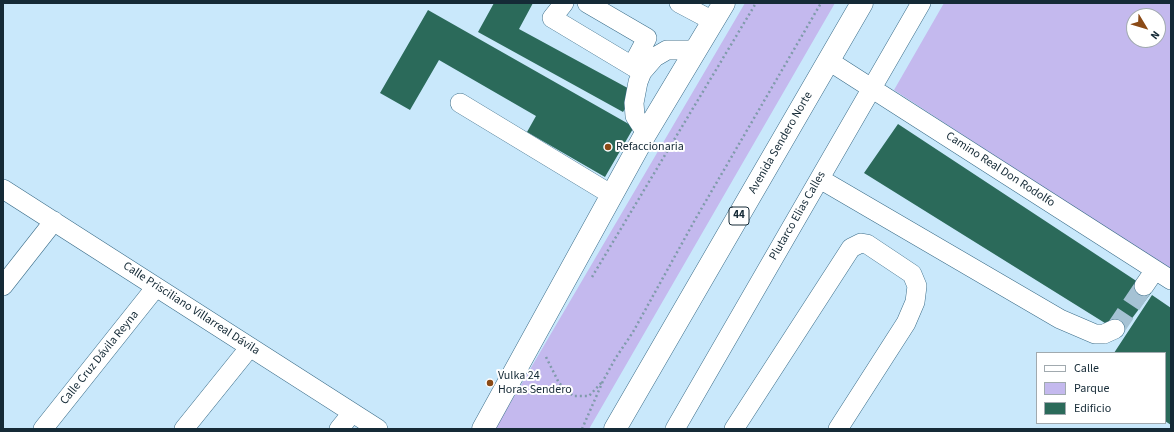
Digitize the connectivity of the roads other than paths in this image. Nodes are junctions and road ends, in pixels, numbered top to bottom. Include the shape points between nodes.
1 (564, 3) edge
2 (587, 3) edge
3 (679, 3) edge
4 (862, 3) edge
5 (921, 3) edge
6 (719, 12) edge
7 (696, 50) junction
8 (829, 61) junction
9 (637, 69) junction
10 (872, 88) junction
11 (460, 103) dead end
12 (646, 133) junction
13 (820, 179) junction
14 (3, 190) edge
15 (612, 195) junction
16 (54, 221) junction
17 (1154, 270) junction
18 (1171, 280) edge
19 (3, 286) edge
20 (1144, 286) tunnel mouth
21 (156, 287) junction
22 (1115, 329) tunnel mouth
23 (250, 347) junction
24 (352, 413) junction
25 (43, 429) edge
26 (184, 429) edge
27 (339, 429) edge
28 (378, 429) edge
29 (483, 429) edge
30 (616, 429) edge
31 (675, 429) edge
32 (734, 429) edge
33 (838, 429) edge

1 - 9 street via 552,18
2 - 9 street via 647,38
3 - 6 street
4 - 8 main road, Avenida Sendero Norte / 44
5 - 10 street, Plutarco Elias Calles
6 - 7 main road
7 - 9 street via 667,50
7 - 12 main road
8 - 10 street, Camino Real Don Rodolfo
8 - 30 main road, Avenida Sendero Norte / 44
9 - 12 street via 635,116
10 - 13 street, Plutarco Elias Calles
10 - 17 street, Camino Real Don Rodolfo
11 - 15 street
12 - 15 main road
13 - 22 street via 1060,319 1095,334 1104,334
13 - 31 street, Plutarco Elias Calles
14 - 16 street, Calle Prisciliano Villarreal Dávila
15 - 29 main road
16 - 19 street
16 - 21 street, Calle Prisciliano Villarreal Dávila
17 - 18 street, Camino Real Don Rodolfo
17 - 20 street
21 - 23 street, Calle Prisciliano Villarreal Dávila
21 - 25 street, Calle Cruz Dávila Reyna
23 - 24 street, Calle Prisciliano Villarreal Dávila
23 - 26 street
24 - 27 street
24 - 28 street, Calle Prisciliano Villarreal Dávila
32 - 33 street via 851,248 861,243 867,244 912,274 917,286 916,302 906,323

